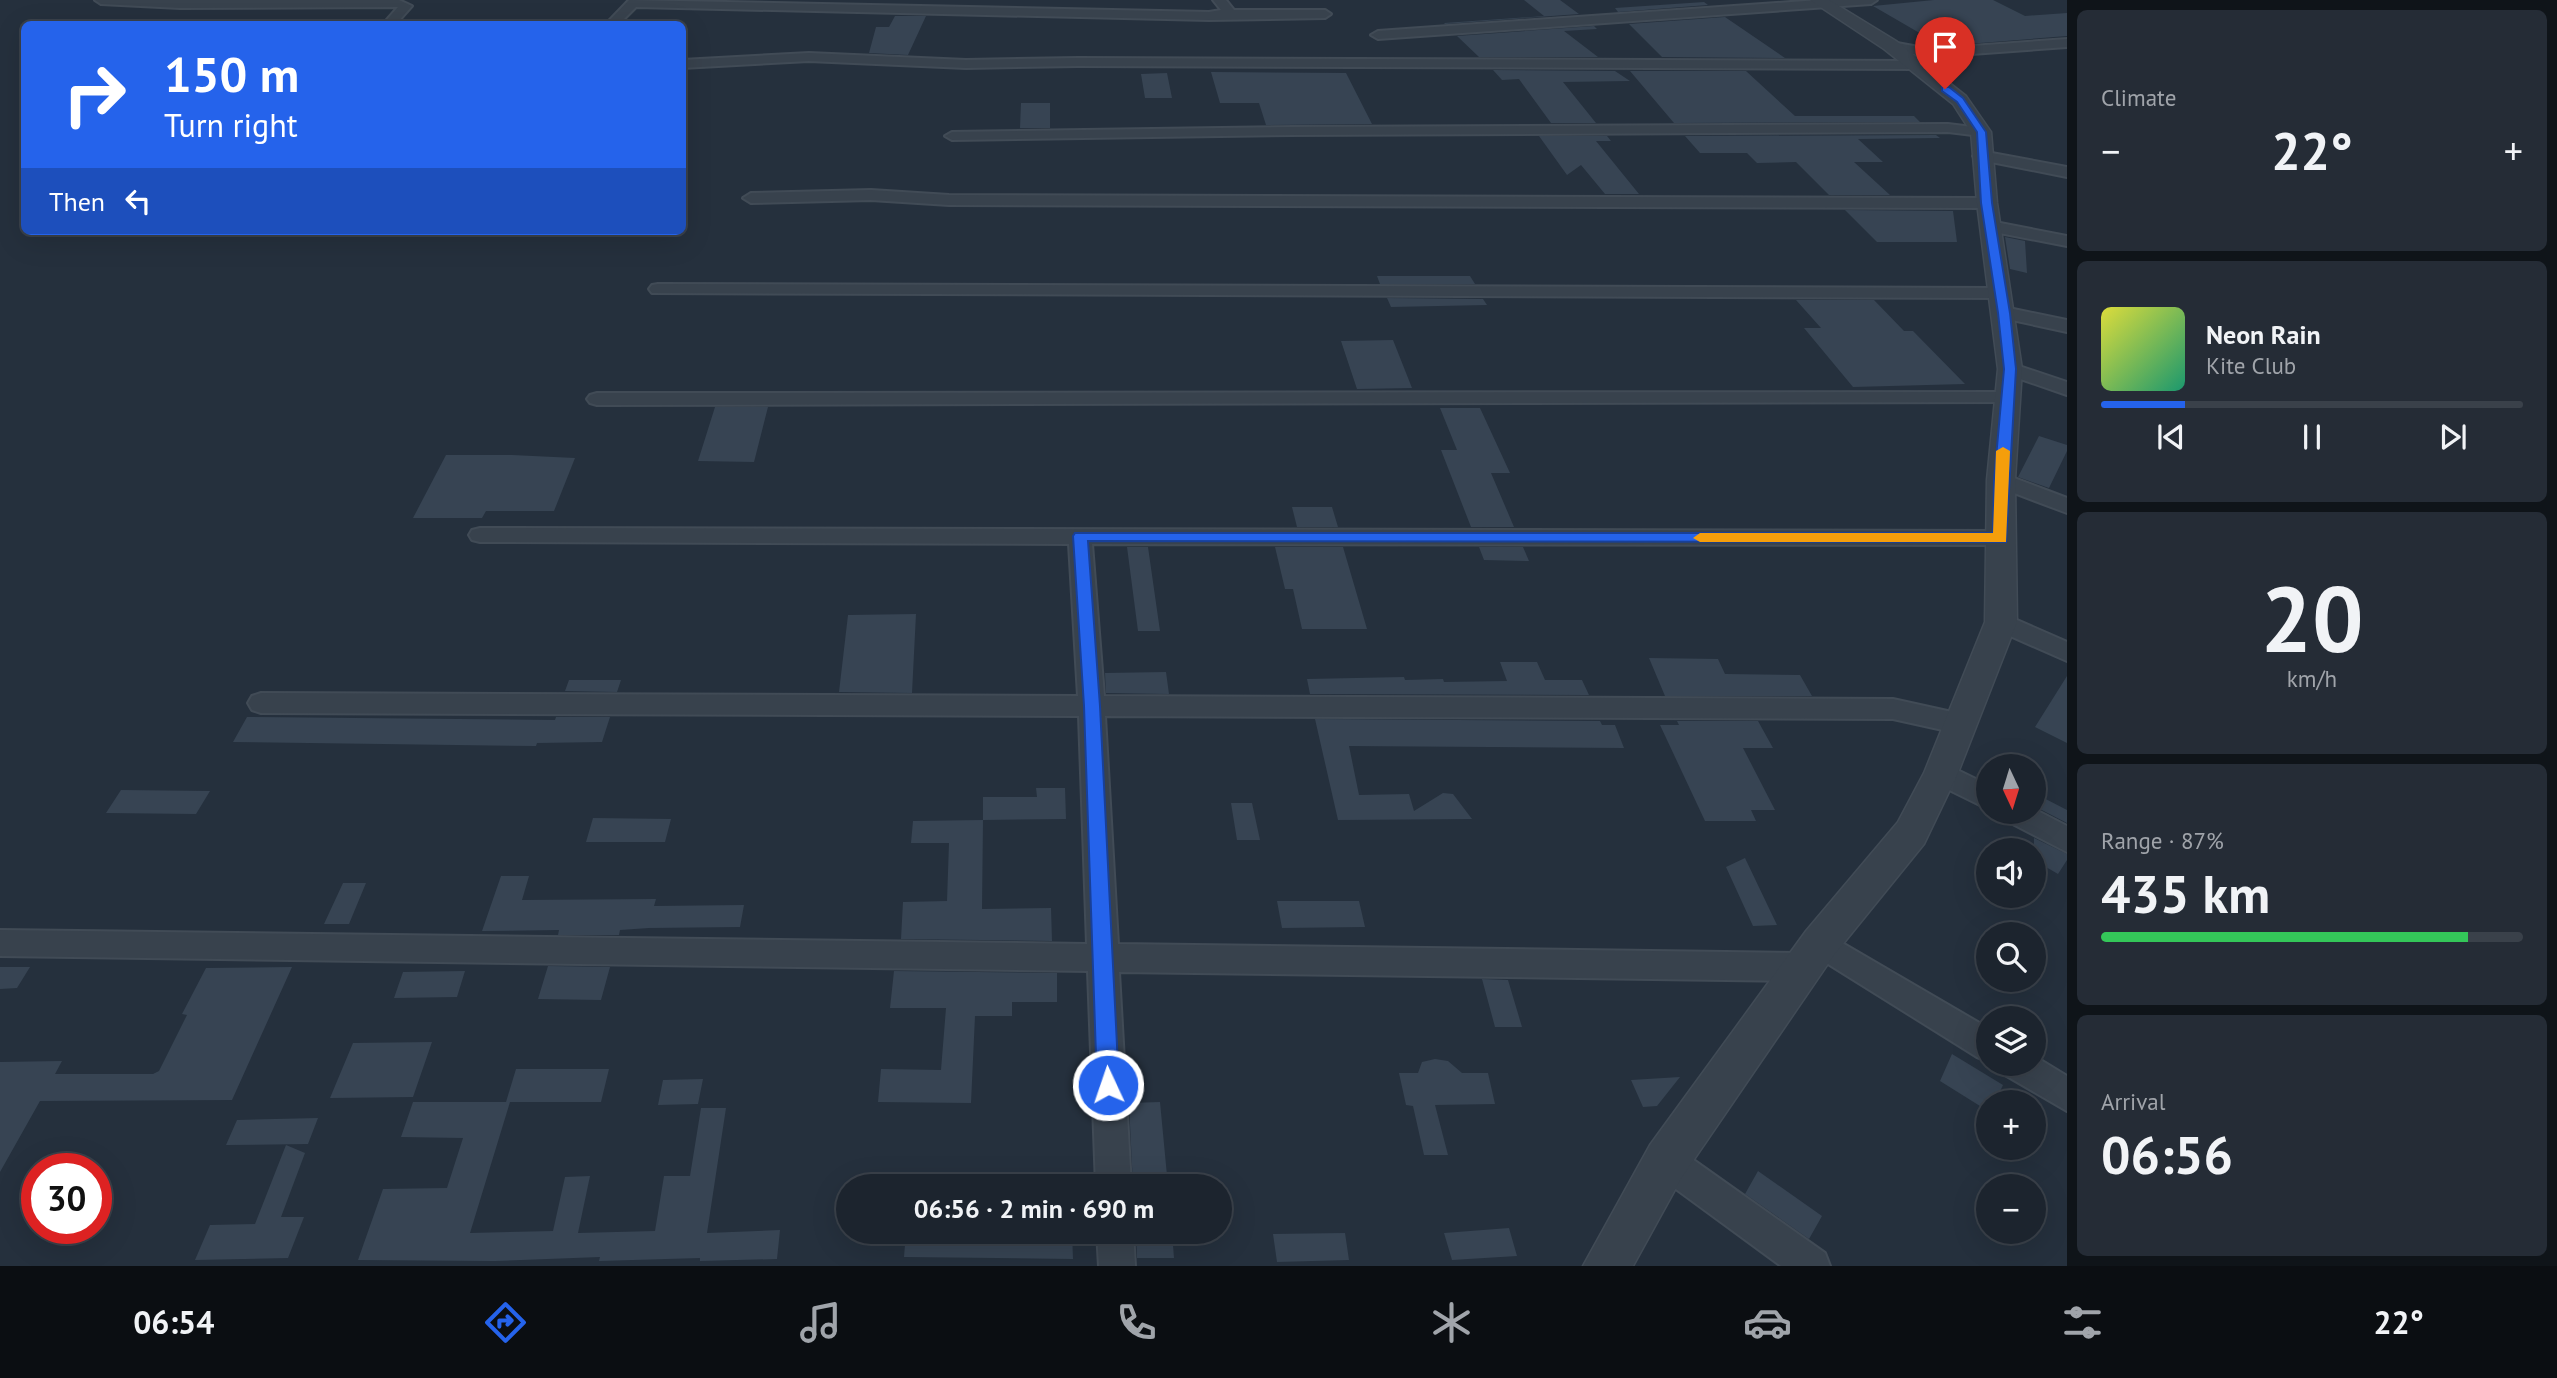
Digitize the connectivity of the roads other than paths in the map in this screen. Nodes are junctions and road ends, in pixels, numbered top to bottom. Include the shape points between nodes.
1 (101, 0) edge
2 (1219, 0) edge
3 (1871, 0) edge
4 (635, 2) edge
5 (1821, 2) edge
6 (1325, 14) dead end
7 (1223, 15) junction
8 (392, 21) edge
9 (615, 21) edge
10 (1378, 35) dead end
11 (2067, 43) edge
12 (1890, 46) junction
13 (686, 64) edge
14 (1916, 65) junction
15 (952, 136) dead end
16 (1981, 144) junction
17 (2067, 172) edge
18 (751, 198) dead end
19 (1988, 214) junction
20 (2067, 241) edge
21 (658, 289) dead end
22 (2003, 303) junction
23 (2067, 326) edge
24 (2009, 384) junction
25 (2067, 389) edge
26 (597, 399) dead end
27 (2001, 480) junction
28 (2067, 506) edge
29 (480, 535) dead end
30 (1080, 536) junction
31 (2001, 538) junction
32 (2001, 622) junction
33 (2067, 652) edge
34 (261, 704) dead end
35 (1092, 706) junction
36 (1961, 724) junction
37 (1941, 772) junction
38 (1976, 791) edge
39 (2037, 824) edge
40 (2067, 840) edge
41 (0, 943) edge
42 (1812, 955) junction
43 (1102, 958) junction
44 (1976, 1040) edge
45 (2036, 1076) edge
46 (2067, 1095) edge
47 (1666, 1161) junction
48 (1112, 1174) edge
49 (1116, 1244) edge
50 (1117, 1266) edge
51 (1608, 1266) edge
52 (1812, 1266) edge

1 - 8 street via 406,6
2 - 7 street via 1228,10
3 - 5 street
4 - 7 street
4 - 9 street
5 - 10 street
5 - 12 street
6 - 7 street
11 - 12 street via 1930,53
12 - 14 street
13 - 14 street via 810,57 966,64
14 - 16 street via 1960,100
15 - 16 street via 1948,128
16 - 17 street
16 - 19 street
18 - 19 street via 871,195 937,200
19 - 20 street
19 - 22 street
21 - 22 street
22 - 23 street
22 - 24 street
24 - 25 street
24 - 26 street
24 - 27 street
27 - 28 street
27 - 31 street
29 - 30 street
30 - 31 street
30 - 35 street
31 - 32 street
32 - 33 street
32 - 36 street
34 - 35 street
35 - 36 street via 1894,709
35 - 43 street
36 - 37 street
37 - 38 street
37 - 42 street via 1911,833
39 - 40 street
41 - 43 street
42 - 43 street
42 - 44 street
42 - 47 street
43 - 48 street
45 - 46 street
47 - 51 street
47 - 52 street
49 - 50 street

